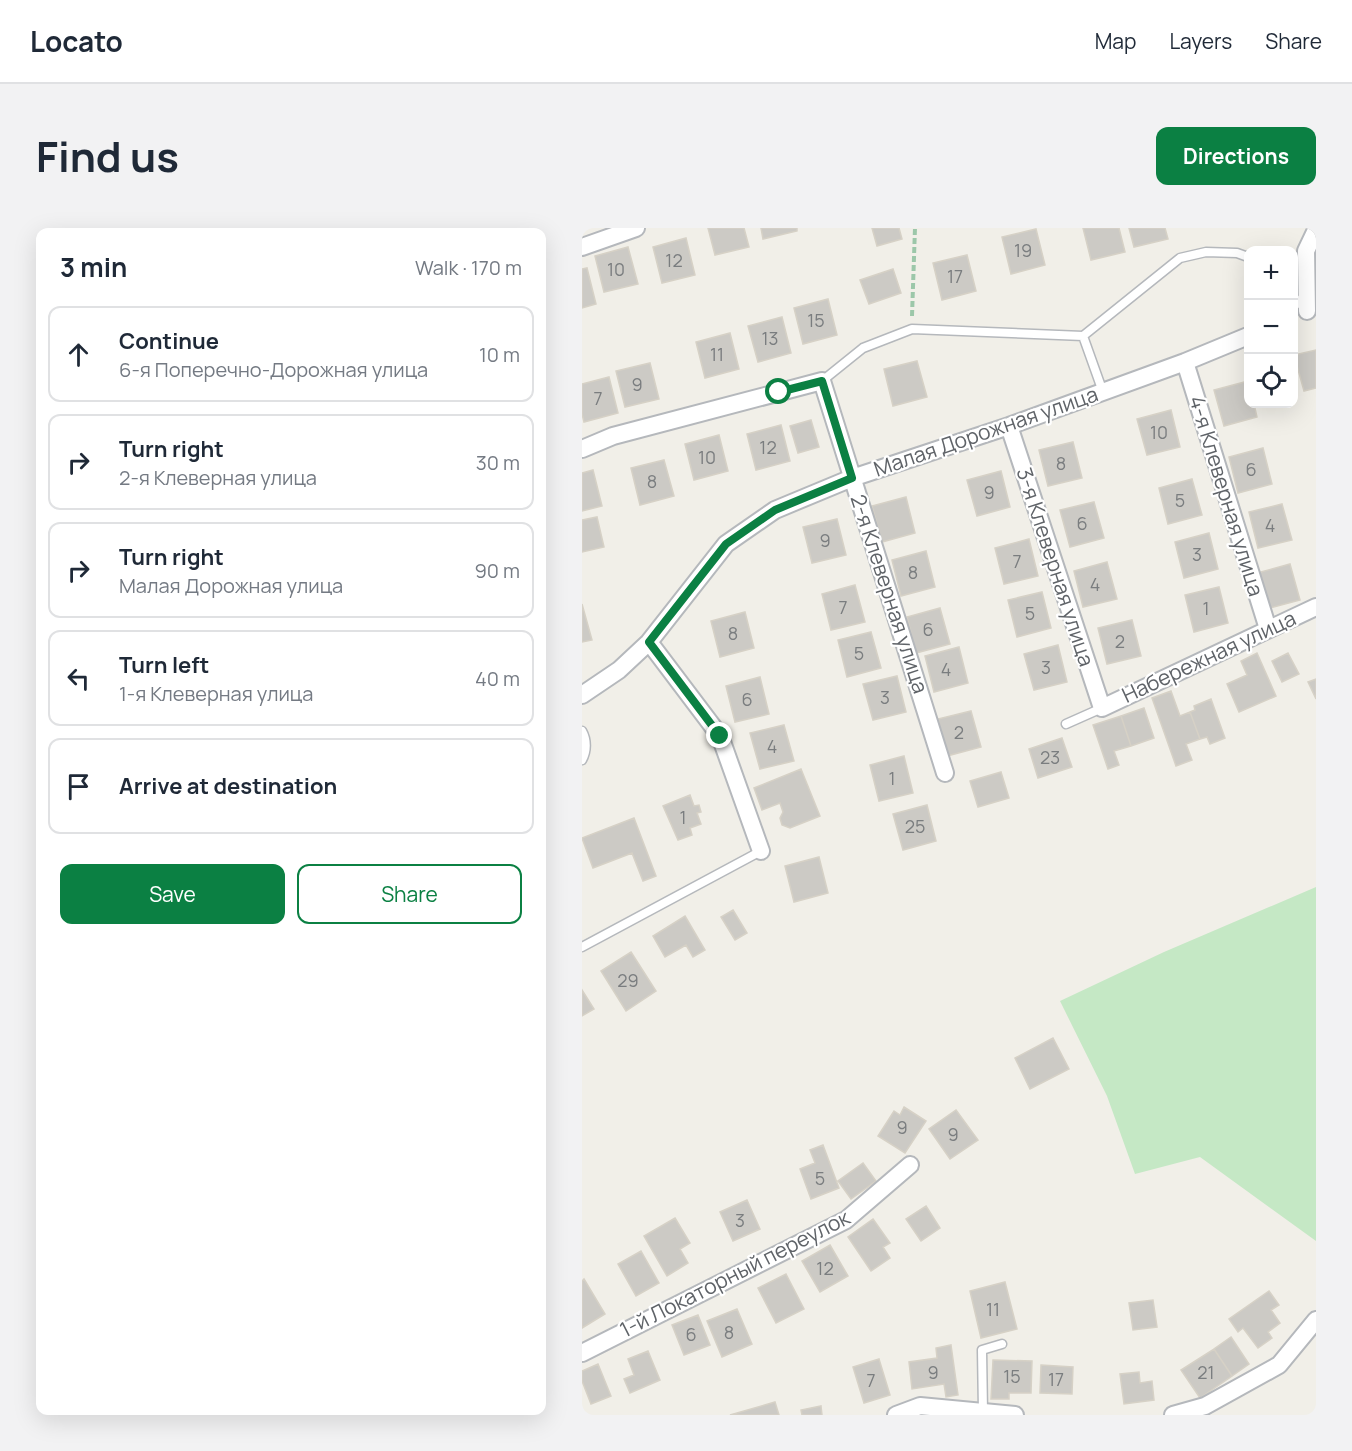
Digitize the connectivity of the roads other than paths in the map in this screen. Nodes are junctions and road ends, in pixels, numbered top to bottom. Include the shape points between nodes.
1 (636, 228) edge
2 (1316, 230) edge
3 (582, 247) edge
4 (1244, 256) edge
5 (1295, 300) edge
6 (1305, 312) edge
7 (1083, 336) junction
8 (1244, 338) edge
9 (1185, 362) junction
10 (822, 381) junction
11 (1103, 392) junction
12 (1009, 426) junction
13 (582, 449) edge
14 (852, 478) junction
15 (1316, 607) edge
16 (1268, 629) junction
17 (649, 642) junction
18 (582, 695) edge
19 (1102, 708) junction
20 (1066, 724) dead end
21 (582, 731) edge
22 (582, 760) edge
23 (945, 773) dead end
24 (761, 851) joint
25 (582, 947) edge
26 (910, 1165) dead end
27 (1316, 1320) edge
28 (1002, 1344) dead end
29 (582, 1353) edge
30 (983, 1412) junction
31 (896, 1415) edge
32 (1015, 1415) edge
33 (1173, 1415) edge

1 - 3 street
2 - 6 street via 1306,251
4 - 7 lane via 1206,252 1180,258
5 - 6 lane
7 - 10 lane via 912,329 863,348
7 - 11 lane
8 - 9 street, Малая Дорожная улица
9 - 11 street, Малая Дорожная улица
9 - 16 street, 4-я Клеверная улица
10 - 13 street via 612,436
10 - 14 street, 2-я Клеверная улица
11 - 12 street, Малая Дорожная улица
12 - 14 street, Малая Дорожная улица
12 - 19 street, 3-я Клеверная улица
14 - 17 street, Малая Дорожная улица via 775,510 726,544
14 - 23 street, 2-я Клеверная улица
15 - 16 street, Набережная улица
16 - 19 street, Набережная улица
17 - 18 street, Малая Дорожная улица via 619,670
17 - 24 street via 720,736
19 - 20 lane
21 - 22 lane via 586,748
24 - 25 lane
26 - 29 street, 1-й Локаторный переулок via 846,1220
27 - 33 street via 1279,1365 1205,1406
28 - 30 lane via 982,1350
30 - 31 street via 920,1406
30 - 32 street

